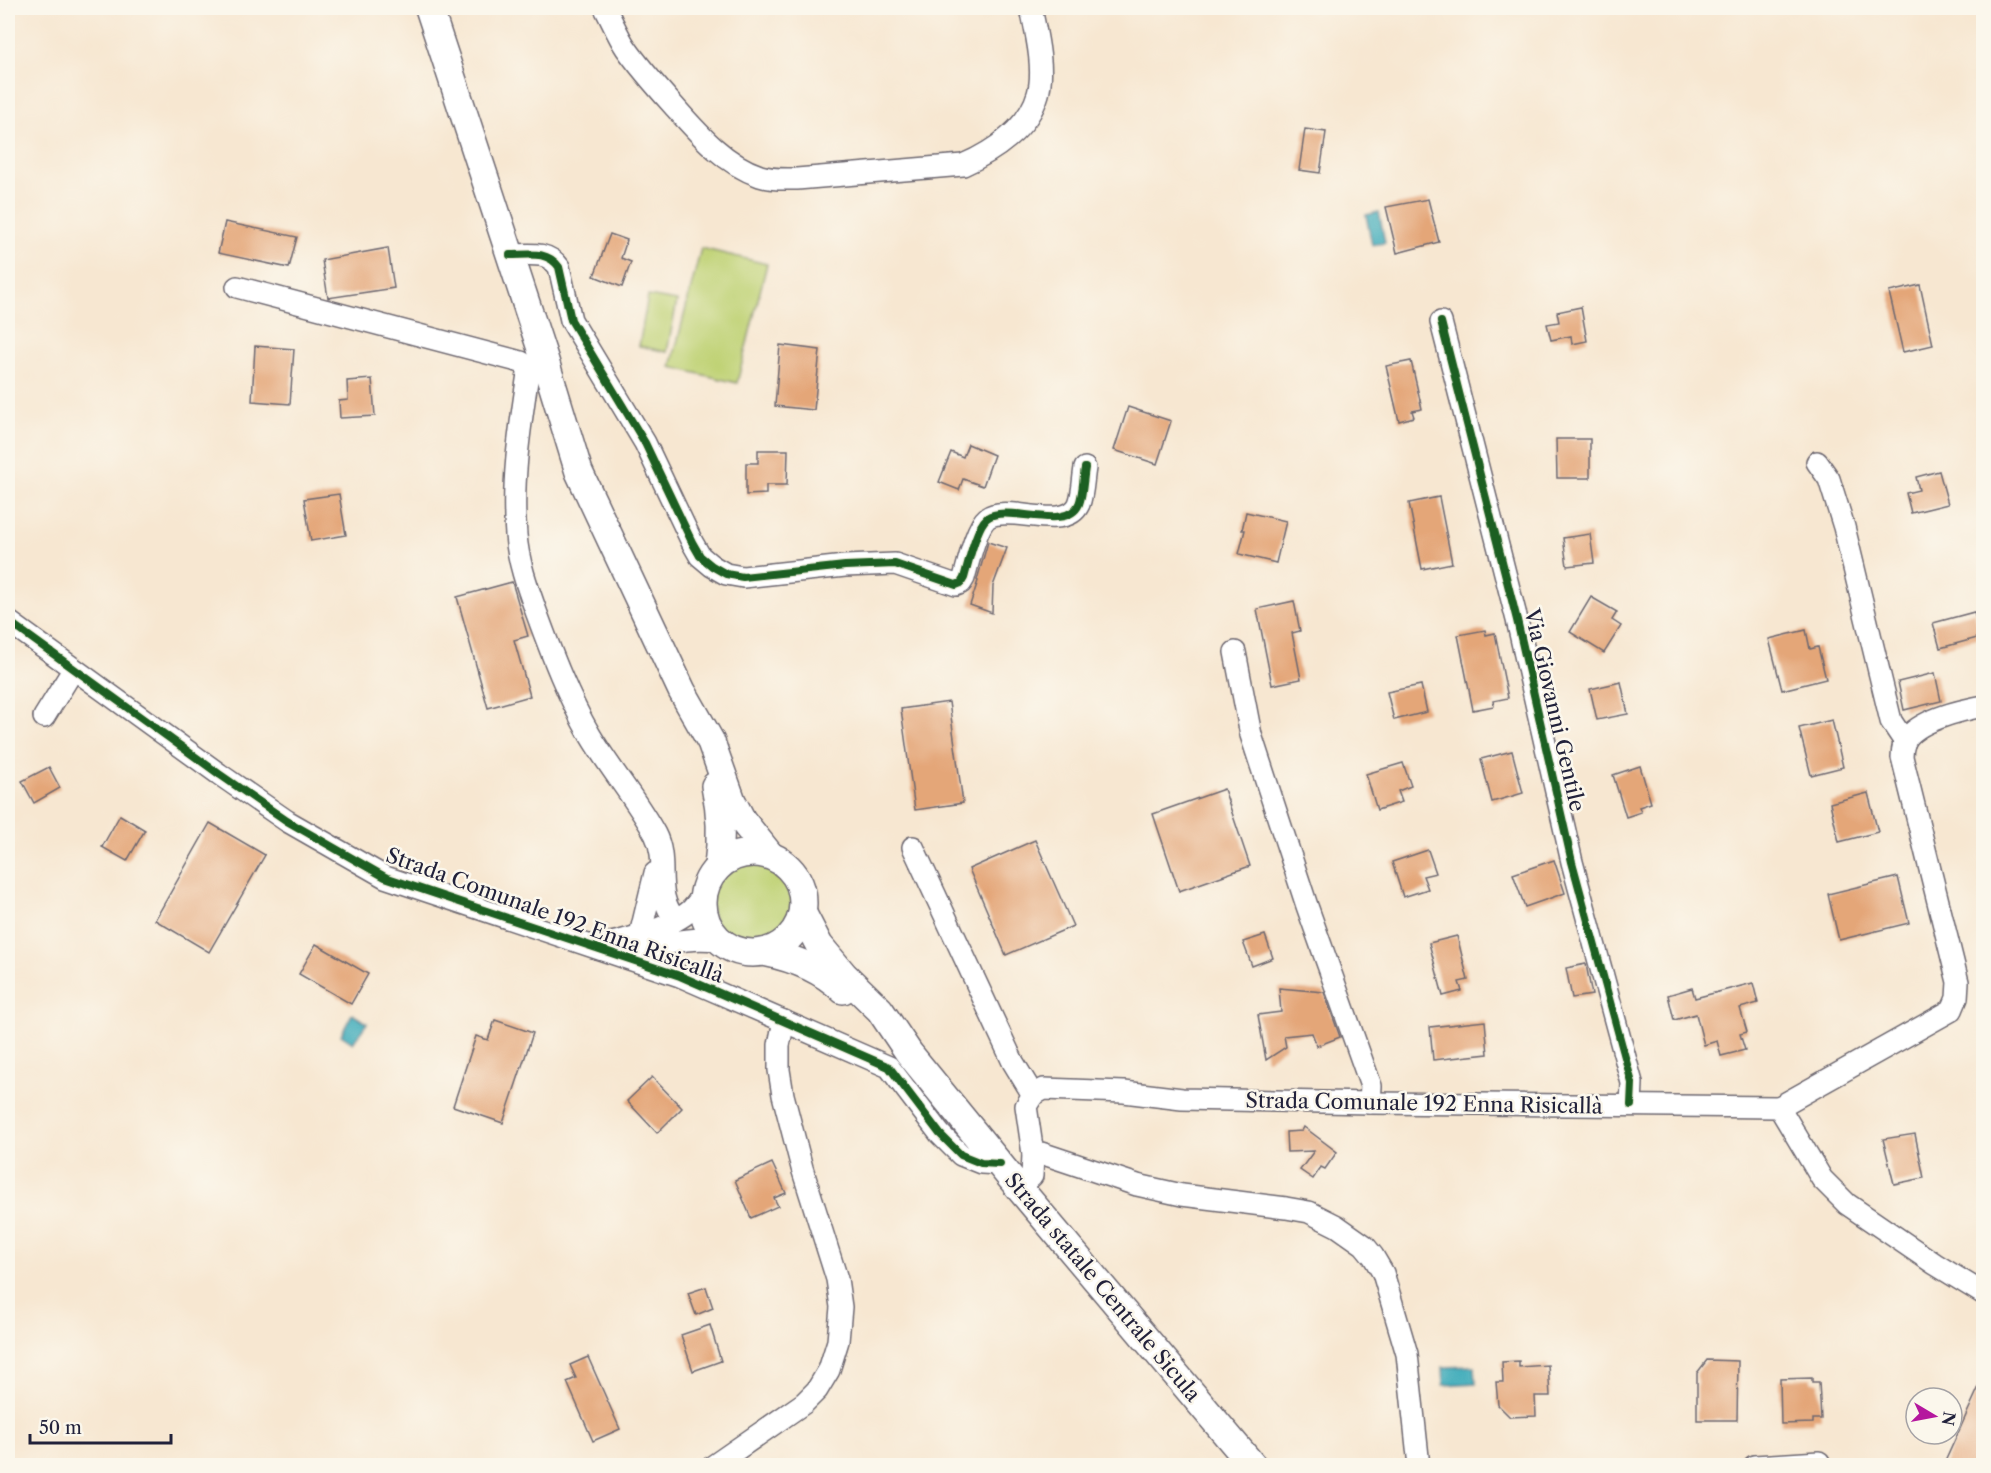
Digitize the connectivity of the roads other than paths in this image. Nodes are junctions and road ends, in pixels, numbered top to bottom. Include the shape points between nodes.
1 (429, 8) edge
2 (605, 8) edge
3 (1031, 8) edge
4 (510, 255) junction
5 (237, 287) dead end
6 (1441, 322) dead end
7 (537, 364) junction
8 (1817, 462) dead end
9 (1085, 468) dead end
10 (8, 621) edge
11 (1235, 652) dead end
12 (73, 670) junction
13 (682, 691) junction
14 (1983, 706) edge
15 (44, 717) dead end
16 (1905, 742) junction
17 (657, 839) junction
18 (913, 847) dead end
19 (770, 855) junction
20 (718, 866) junction
21 (703, 894) junction
22 (802, 914) junction
23 (676, 920) junction
24 (640, 935) junction
25 (720, 941) junction
26 (591, 946) junction
27 (764, 952) junction
28 (625, 957) junction
29 (784, 1021) junction
30 (909, 1053) junction
31 (1033, 1095) junction
32 (1370, 1103) junction
33 (1631, 1105) junction
34 (1779, 1107) junction
35 (1033, 1154) junction
36 (1000, 1164) junction
37 (1019, 1188) junction
38 (1983, 1294) edge
39 (1819, 1462) dead end
40 (713, 1466) edge
41 (1253, 1466) edge
42 (1419, 1466) edge
43 (1754, 1466) edge

1 - 4 main road
2 - 3 street via 646,75 720,153 760,176 797,179 963,165 1004,142 1038,94 1038,48
4 - 7 main road
4 - 9 street via 546,255 559,267 571,320 645,443 700,556 726,574 743,577 895,564 956,585 964,578 987,518 1007,514 1052,517 1072,512 1078,505
5 - 7 street
6 - 33 street, Via Giovanni Gentile via 1517,620 1572,862 1632,1083
7 - 13 main road via 579,472
7 - 17 street via 515,476 516,536 527,585 571,700
8 - 16 street via 1829,478 1844,527 1891,722
10 - 12 street, Strada Comunale 192 Enna Risicallà
11 - 32 street via 1251,735 1371,1086
12 - 15 street
12 - 26 street, Strada Comunale 192 Enna Risicallà via 287,821 385,877
13 - 19 main road via 711,742 741,820
13 - 20 main road via 716,786 721,814
14 - 16 street via 1940,717 1918,728
16 - 34 street via 1904,767 1958,982 1957,998 1952,1010
17 - 23 street via 662,895
17 - 24 street via 653,886
18 - 31 street via 1013,1062
19 - 20 main road via 742,853
19 - 22 main road via 794,872 804,899
20 - 21 main road
21 - 23 street via 692,909
21 - 25 main road via 707,925
22 - 27 main road via 789,939
22 - 30 main road, Strada statale Centrale Sicula via 819,945 880,1010
23 - 24 street
24 - 26 street
25 - 27 main road via 733,950
25 - 28 street via 684,940
26 - 28 street, Strada Comunale 192 Enna Risicallà
27 - 30 main road, Strada statale Centrale Sicula via 812,967 835,982
28 - 29 street, Strada Comunale 192 Enna Risicallà
29 - 36 street, Strada Comunale 192 Enna Risicallà via 889,1067 961,1155 981,1163
29 - 40 street via 779,1045 783,1095 837,1280 841,1307 838,1341 829,1370 817,1390
30 - 36 main road, Strada statale Centrale Sicula
31 - 32 street, Strada Comunale 192 Enna Risicallà via 1044,1089 1182,1099
31 - 35 street via 1026,1106
32 - 33 street, Strada Comunale 192 Enna Risicallà
33 - 34 street, Strada Comunale 192 Enna Risicallà
34 - 38 street via 1822,1179 1847,1204
35 - 37 street via 1032,1176
35 - 42 street via 1041,1153 1182,1196 1309,1212 1364,1245 1383,1273 1407,1354
36 - 37 main road, Strada statale Centrale Sicula
37 - 41 main road, Strada statale Centrale Sicula
39 - 43 street

